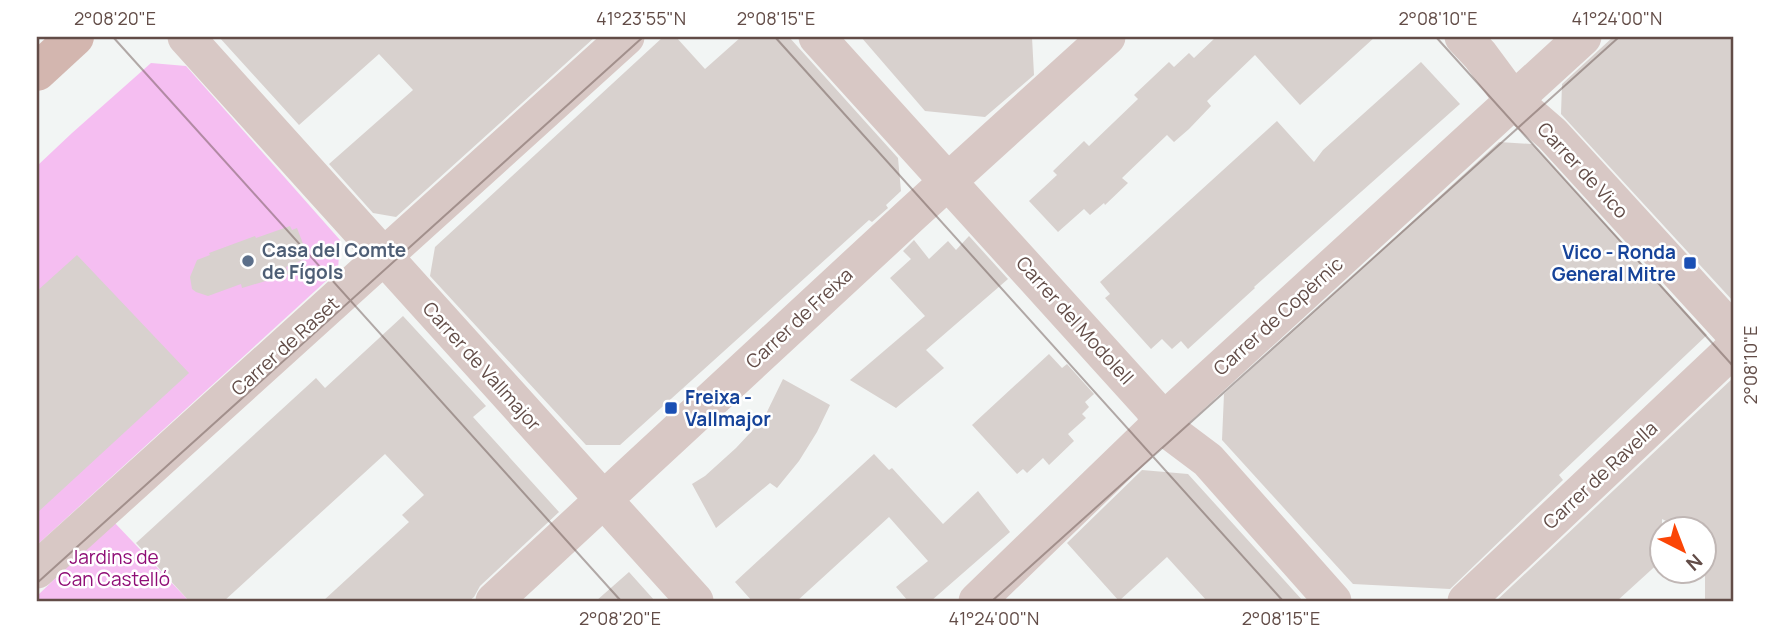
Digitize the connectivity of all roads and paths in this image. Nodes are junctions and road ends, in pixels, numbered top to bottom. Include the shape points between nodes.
1 (75, 37) edge
2 (186, 37) edge
3 (626, 37) edge
4 (817, 37) edge
5 (1107, 37) edge
6 (1463, 37) edge
7 (1583, 37) edge
8 (37, 72) edge
9 (1514, 101) junction
10 (949, 180) junction
11 (384, 257) junction
12 (1733, 332) edge
13 (1733, 348) edge
14 (1160, 424) junction
15 (603, 500) junction
16 (37, 570) edge
17 (494, 601) edge
18 (695, 601) edge
19 (977, 601) edge
20 (1333, 601) edge
21 (1466, 601) edge

1 - 8 main road
2 - 11 street, Carrer de Vallmajor
3 - 11 street, Carrer de Raset
4 - 10 street, Carrer del Modolell
5 - 10 street, Carrer de Freixa
6 - 9 street, Carrer de Vico
7 - 9 street, Carrer de Copèrnic
9 - 12 street, Carrer de Vico via 1552,134
9 - 14 street, Carrer de Copèrnic
10 - 14 street, Carrer del Modolell via 1153,408
10 - 15 street, Carrer de Freixa
11 - 15 street, Carrer de Vallmajor
11 - 16 street, Carrer de Raset
13 - 21 street, Carrer de Ravella
14 - 19 street, Carrer de Copèrnic
14 - 20 street, Carrer del Modolell via 1208,460
15 - 17 street, Carrer de Freixa
15 - 18 street, Carrer de Vallmajor

